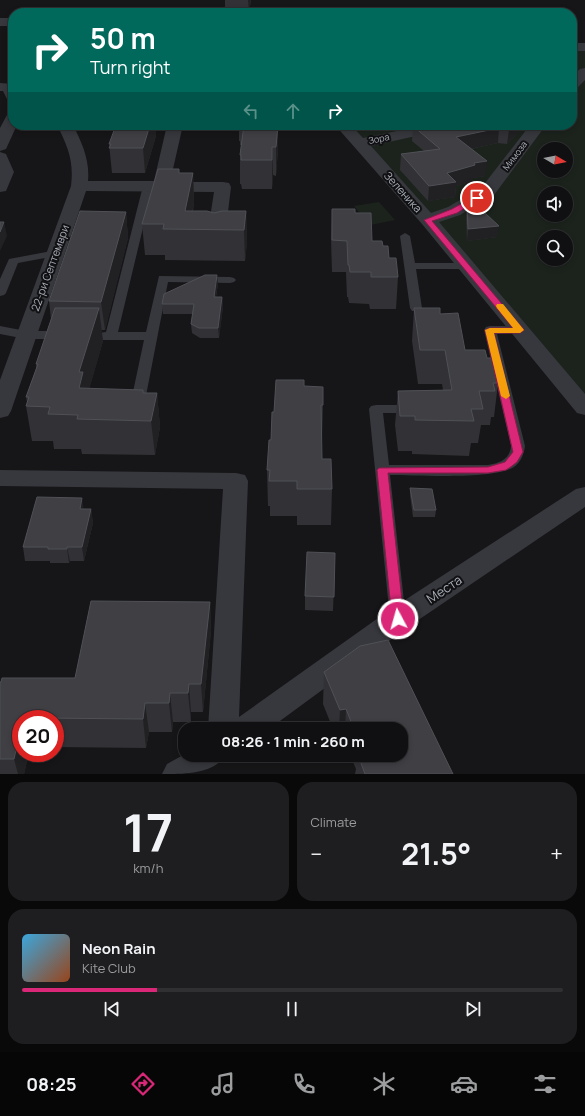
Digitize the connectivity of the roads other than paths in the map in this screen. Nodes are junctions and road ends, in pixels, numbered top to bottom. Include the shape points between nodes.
1 (585, 72) edge
2 (577, 80) edge
3 (8, 128) edge
4 (67, 130) edge
5 (173, 130) edge
6 (348, 130) edge
7 (424, 130) edge
8 (534, 130) edge
9 (359, 144) junction
10 (0, 146) edge
11 (0, 157) edge
12 (79, 186) junction
13 (154, 186) junction
14 (0, 187) edge
15 (428, 220) junction
16 (405, 236) dead end
17 (216, 237) edge
18 (57, 253) junction
19 (410, 266) junction
20 (465, 266) junction
21 (230, 280) dead end
22 (0, 293) edge
23 (416, 308) edge
24 (0, 330) edge
25 (520, 330) junction
26 (26, 335) junction
27 (72, 336) edge
28 (88, 336) edge
29 (111, 336) junction
30 (151, 336) junction
31 (1, 405) edge
32 (585, 408) edge
33 (413, 409) edge
34 (136, 411) edge
35 (382, 470) junction
36 (0, 478) edge
37 (585, 495) edge
38 (398, 619) junction
39 (222, 722) edge
40 (256, 722) edge
41 (198, 762) edge
42 (178, 774) edge

1 - 2 street
3 - 10 street
4 - 12 street, 22-ри Септември via 81,162
5 - 13 street
6 - 9 street, Зеленика
7 - 9 street, Зора
8 - 15 street, Мимоза via 488,191 454,211
9 - 15 street, Зеленика
11 - 14 street via 6,172
12 - 13 street
12 - 18 street, 22-ри Септември
13 - 17 street via 223,187
13 - 29 lane
15 - 20 street, Зеленика
16 - 19 lane
18 - 22 lane via 13,261
18 - 26 street, 22-ри Септември
19 - 20 lane
19 - 23 lane
20 - 25 street, Зеленика
21 - 30 lane via 163,278
24 - 26 lane
25 - 32 street, Зеленика
25 - 35 lane via 490,330 518,446 518,452 513,460 502,467 488,470
26 - 27 lane
26 - 31 street, 22-ри Септември
28 - 29 lane
29 - 30 lane
30 - 34 lane
33 - 35 lane via 376,409
35 - 38 lane
36 - 39 street via 236,481
37 - 38 street, Места
38 - 40 street, Места
41 - 42 street

